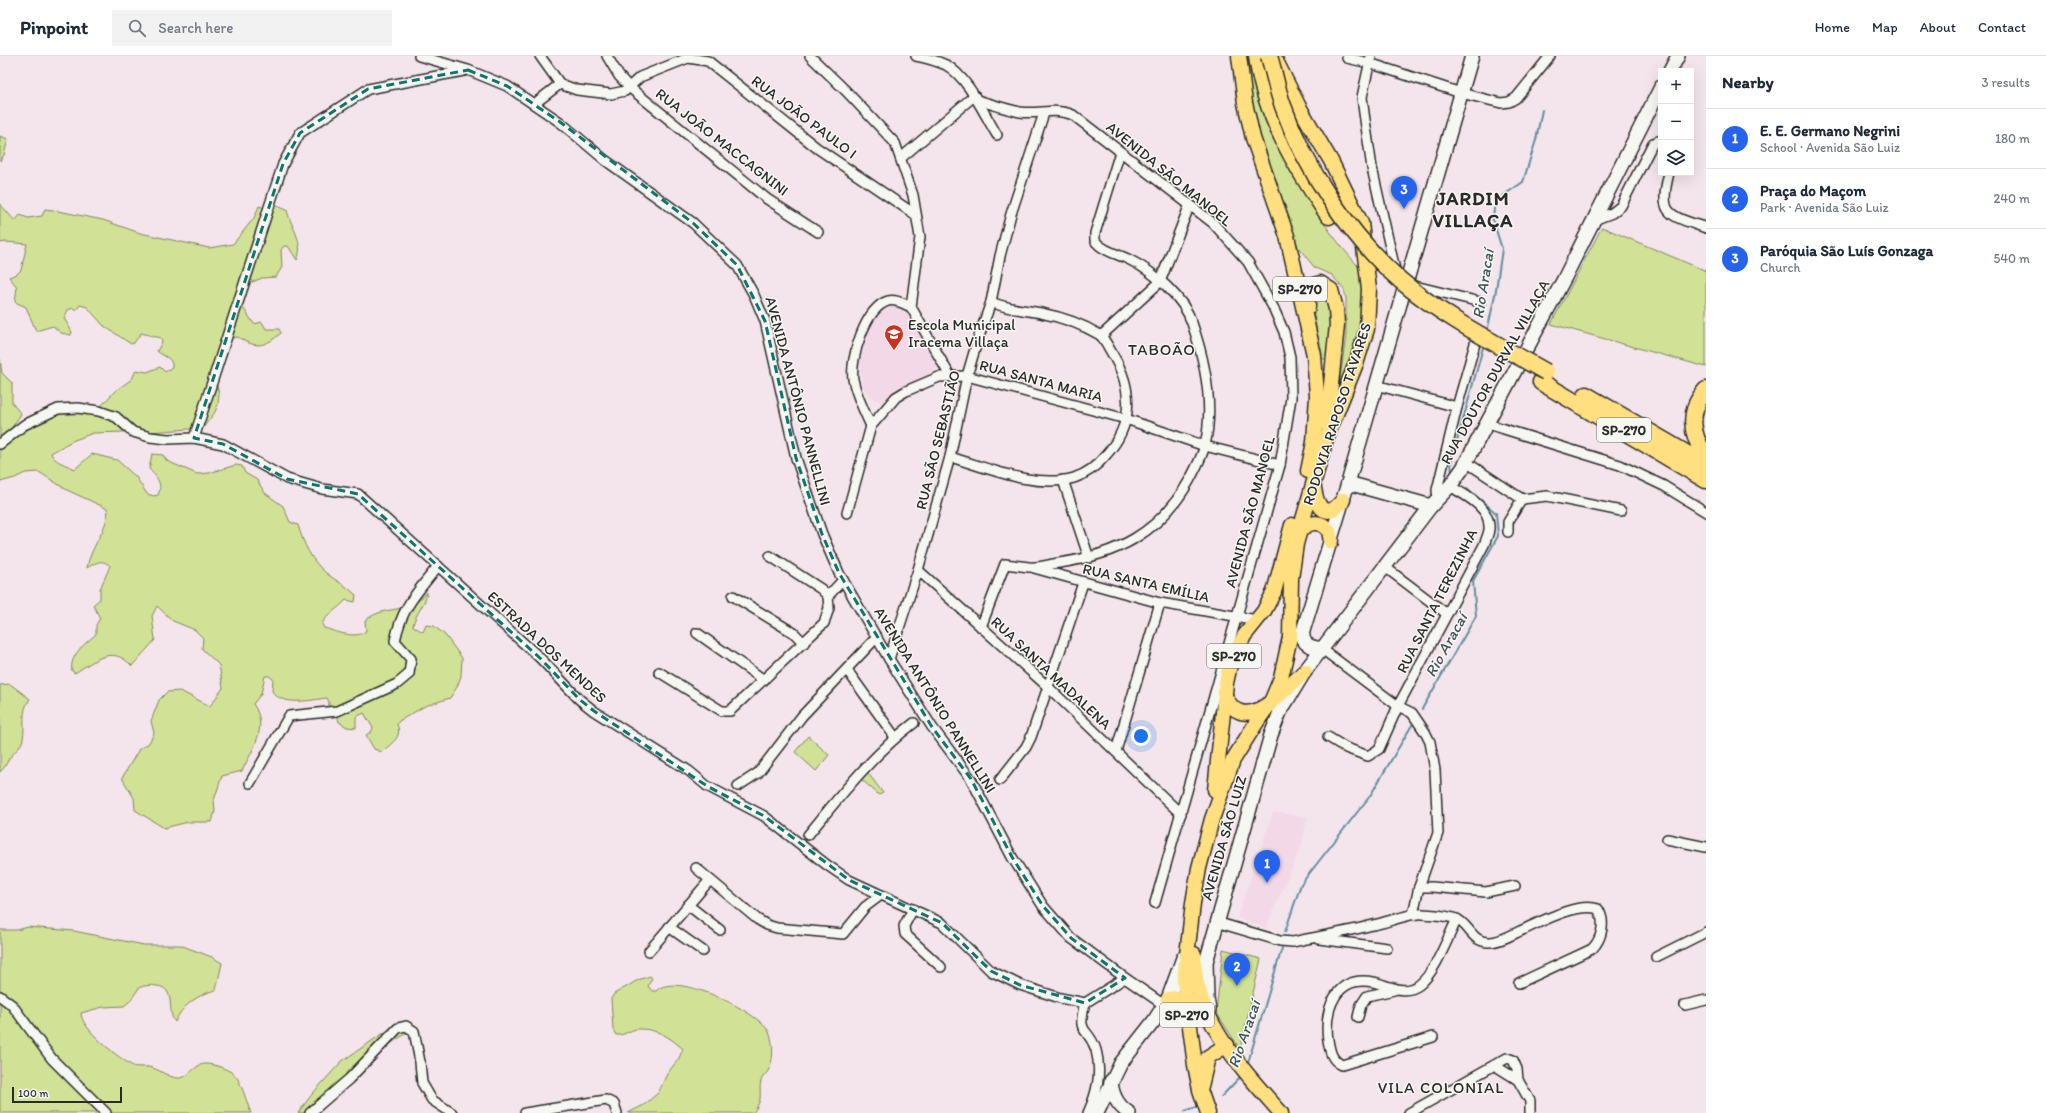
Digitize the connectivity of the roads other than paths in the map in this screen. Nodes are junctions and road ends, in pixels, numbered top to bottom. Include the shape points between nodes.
1 (419, 56) edge
2 (540, 56) edge
3 (607, 56) edge
4 (810, 56) edge
5 (916, 56) edge
6 (1239, 56) edge
7 (1257, 56) edge
8 (1269, 56) edge
9 (1273, 56) edge
10 (1472, 56) edge
11 (1550, 56) edge
12 (1678, 56) edge
13 (1347, 58) dead end
14 (1370, 60) edge
15 (1672, 68) edge
16 (468, 70) junction
17 (560, 84) junction
18 (629, 87) junction
19 (1461, 93) junction
20 (1658, 93) edge
21 (975, 98) junction
22 (534, 104) junction
23 (1044, 113) junction
24 (997, 135) dead end
25 (1658, 141) edge
26 (1120, 152) junction
27 (901, 158) junction
28 (1668, 176) edge
29 (1190, 204) junction
30 (916, 215) junction
31 (1594, 220) junction
32 (1706, 228) edge
33 (818, 232) dead end
34 (1160, 282) junction
35 (1406, 283) junction
36 (1402, 298) junction
37 (991, 302) junction
38 (1480, 302) dead end
39 (912, 307) junction
40 (1307, 320) junction
41 (1478, 333) dead end
42 (1101, 336) junction
43 (950, 376) junction
44 (967, 376) junction
45 (1544, 377) junction
46 (1376, 385) junction
47 (1706, 390) edge
48 (1457, 407) junction
49 (1126, 419) junction
50 (1488, 424) junction
51 (871, 426) junction
52 (194, 438) junction
53 (1326, 439) junction
54 (0, 444) edge
55 (1205, 446) junction
56 (1706, 455) edge
57 (950, 458) junction
58 (1466, 462) junction
59 (1280, 465) junction
60 (1706, 465) edge
61 (1063, 480) junction
62 (1706, 480) edge
63 (1348, 483) junction
64 (1450, 486) junction
65 (1314, 487) junction
66 (1522, 499) junction
67 (1343, 500) junction
68 (1434, 503) junction
69 (1621, 511) dead end
70 (1706, 512) edge
71 (847, 513) dead end
72 (1296, 528) junction
73 (1508, 532) dead end
74 (1331, 542) junction
75 (770, 556) dead end
76 (1089, 558) junction
77 (438, 566) junction
78 (1030, 567) junction
79 (1385, 567) junction
80 (918, 570) junction
81 (843, 580) junction
82 (1083, 583) junction
83 (733, 596) dead end
84 (828, 596) junction
85 (1160, 603) junction
86 (1447, 614) junction
87 (1236, 618) junction
88 (1257, 620) junction
89 (981, 627) junction
90 (1233, 627) junction
91 (697, 633) dead end
92 (877, 637) junction
93 (804, 643) junction
94 (1239, 646) junction
95 (1322, 649) junction
96 (889, 659) junction
97 (847, 670) junction
98 (1304, 671) junction
99 (660, 672) dead end
100 (764, 680) junction
101 (1047, 686) junction
102 (1225, 696) junction
103 (1272, 702) junction
104 (1398, 706) junction
105 (914, 722) dead end
106 (895, 737) junction
107 (1328, 737) dead end
108 (1116, 751) junction
109 (1000, 780) dead end
110 (250, 783) dead end
111 (738, 786) dead end
112 (1181, 814) junction
113 (1212, 819) junction
114 (808, 835) dead end
115 (1667, 839) dead end
116 (1706, 847) edge
117 (696, 868) dead end
118 (709, 881) junction
119 (1515, 886) dead end
120 (1419, 887) junction
121 (869, 890) junction
122 (881, 895) junction
123 (1155, 903) dead end
124 (688, 905) junction
125 (865, 907) junction
126 (913, 909) junction
127 (1413, 914) junction
128 (1192, 916) junction
129 (1457, 919) junction
130 (1216, 922) junction
131 (669, 927) junction
132 (720, 930) dead end
133 (1706, 932) edge
134 (1310, 938) junction
135 (1187, 947) junction
136 (1387, 948) dead end
137 (649, 951) dead end
138 (702, 951) dead end
139 (1656, 957) dead end
140 (941, 967) dead end
141 (1124, 978) junction
142 (1519, 983) dead end
143 (1396, 990) junction
144 (0, 996) edge
145 (1185, 999) junction
146 (1706, 1000) edge
147 (1166, 1002) junction
148 (1085, 1003) junction
149 (1685, 1005) dead end
150 (1358, 1017) dead end
151 (1210, 1018) junction
152 (1434, 1037) dead end
153 (1230, 1050) junction
154 (1497, 1062) junction
155 (1518, 1080) junction
156 (1111, 1081) junction
157 (1200, 1090) junction
158 (1529, 1112) edge
159 (106, 1113) edge
160 (310, 1113) edge
161 (452, 1113) edge
162 (525, 1113) edge
163 (616, 1113) edge
164 (1088, 1113) edge
165 (1097, 1113) edge
166 (1129, 1113) edge
167 (1208, 1113) edge
168 (1281, 1113) edge
169 (1409, 1113) edge

1 - 16 street, AVENIDA ANTÔNIO PANNELLINI
2 - 17 street
3 - 18 street, RUA JOÃO MACCAGNINI
4 - 27 street via 887,132 896,143
5 - 21 street via 947,66
6 - 40 main road, RODOVIA RAPOSO TAVARES / SP-270 via 1253,138 1287,236
7 - 45 highway, SP-270 via 1259,73 1284,140 1299,170 1345,238 1407,297 1453,330
8 - 45 highway, SP-270, bridge via 1283,106 1302,148 1337,209 1361,242 1400,280
9 - 53 main road, RODOVIA RAPOSO TAVARES / SP-270 via 1298,105 1332,161 1361,223 1369,289 1367,329
10 - 19 main road
11 - 19 street via 1522,91 1509,102
12 - 15 main road
13 - 14 street
14 - 19 street
14 - 36 street via 1362,97 1372,168
16 - 22 street, AVENIDA ANTÔNIO PANNELLINI via 507,86
16 - 52 street via 368,89 300,133 283,164
17 - 18 street, RUA JOÃO PAULO I via 577,90 611,94 625,91
17 - 22 street
18 - 30 street, RUA JOÃO PAULO I via 640,77 688,58 708,61 818,148
18 - 33 street, RUA JOÃO MACCAGNINI via 767,199
19 - 35 main road
20 - 31 main road, RUA DOUTOR DURVAL VILLAÇA
21 - 23 street, AVENIDA SÃO MANOEL via 1021,112
21 - 24 street
21 - 27 street
22 - 81 street, AVENIDA ANTÔNIO PANNELLINI via 605,160 693,223 737,265 765,321 796,458 822,534
23 - 26 street, AVENIDA SÃO MANOEL via 1061,111 1073,115
23 - 37 street, RUA SÃO SEBASTIÃO via 1011,214
25 - 31 street via 1653,143 1621,206 1612,213
26 - 29 street, AVENIDA SÃO MANOEL
26 - 34 street via 1095,233 1095,241 1098,246 1132,261
27 - 30 street via 913,195
28 - 32 street via 1664,191 1666,208 1674,216
29 - 34 street
29 - 59 street, AVENIDA SÃO MANOEL via 1213,223 1248,262 1273,306 1284,332 1290,357 1291,398
30 - 39 street via 920,237
31 - 50 main road, RUA DOUTOR DURVAL VILLAÇA
34 - 42 street
34 - 55 street via 1178,298 1192,322 1204,364 1209,407
35 - 36 main road
35 - 38 street
36 - 46 main road
37 - 42 street via 1012,310 1066,319
37 - 44 street, RUA SÃO SEBASTIÃO
39 - 43 street
39 - 51 street via 898,301 884,303 872,314 863,331 852,369 853,380
40 - 53 main road via 1309,290 1320,283 1331,290 1337,325
40 - 72 main road, RODOVIA RAPOSO TAVARES / SP-270 via 1317,381 1314,442
41 - 48 street
42 - 49 street via 1125,380 1128,399
43 - 44 street, RUA SANTA MARIA
43 - 51 street, RUA SANTA MARIA via 939,377 906,390 896,397
44 - 49 street, RUA SANTA MARIA
44 - 57 street, RUA SÃO SEBASTIÃO
45 - 60 highway, SP-270
45 - 62 highway, SP-270
46 - 48 street
46 - 63 main road
47 - 56 highway via 1700,396 1693,420 1694,433
48 - 68 street
49 - 55 street, RUA SANTA MARIA
49 - 61 street via 1121,434 1099,463 1076,477
50 - 58 main road, RUA DOUTOR DURVAL VILLAÇA
50 - 70 street via 1626,467 1664,486
51 - 71 street, RUA SANTA MARIA
52 - 54 street, ESTRADA DOS MENDES via 150,437 133,432 116,417 78,408 58,409 24,425
52 - 77 street, ESTRADA DOS MENDES via 223,444 287,479 322,489 358,494
53 - 65 main road, RODOVIA RAPOSO TAVARES / SP-270
55 - 59 street, RUA SANTA MARIA
55 - 76 street via 1184,490 1168,511 1143,534
57 - 61 street via 1026,478
57 - 80 street, RUA SÃO SEBASTIÃO
58 - 64 main road, RUA DOUTOR DURVAL VILLAÇA
58 - 66 street
59 - 87 street, AVENIDA SÃO MANOEL
61 - 76 street
63 - 67 main road
63 - 68 main road
64 - 68 main road, RUA DOUTOR DURVAL VILLAÇA
64 - 86 street, RUA SANTA TEREZINHA via 1478,505 1486,514 1490,527 1484,544
65 - 67 main road via 1318,505 1322,509 1336,508
65 - 72 main road, RODOVIA RAPOSO TAVARES / SP-270
66 - 69 street via 1547,496
66 - 73 street via 1508,522
67 - 74 main road
68 - 79 main road, RUA DOUTOR DURVAL VILLAÇA
72 - 74 main road via 1312,523 1320,524 1329,531
72 - 88 main road, SP-270 via 1274,592
72 - 103 main road, RODOVIA RAPOSO TAVARES / SP-270 via 1288,656
74 - 95 main road via 1303,631 1305,643
75 - 84 street
76 - 78 street
77 - 110 street via 406,607 399,623 395,641 411,660 409,674 397,684 337,711 290,716
77 - 121 street, ESTRADA DOS MENDES via 540,658 594,711 689,771 707,786 764,816 826,865
78 - 82 street, RUA SANTA EMÍLIA
78 - 89 street via 1005,564
79 - 86 street
79 - 95 main road, RUA DOUTOR DURVAL VILLAÇA
80 - 89 street, RUA SANTA MADALENA
80 - 96 street, RUA SÃO SEBASTIÃO
81 - 84 street
81 - 92 street, AVENIDA ANTÔNIO PANNELLINI
82 - 85 street, RUA SANTA EMÍLIA
82 - 101 street
83 - 93 street via 794,633
84 - 93 street via 830,608 824,623
85 - 87 street, RUA SANTA EMÍLIA
85 - 108 street
86 - 104 street, RUA SANTA TEREZINHA
87 - 88 street, RUA SANTA EMÍLIA
87 - 90 street, AVENIDA SÃO MANOEL
88 - 94 main road, SP-270
89 - 101 street, RUA SANTA MADALENA
90 - 94 street
90 - 112 street, AVENIDA SÃO MANOEL
91 - 100 street
92 - 96 street, AVENIDA ANTÔNIO PANNELLINI
92 - 97 street
93 - 100 street
94 - 102 main road, SP-270 via 1230,665
95 - 98 main road, AVENIDA SÃO LUIZ
95 - 104 street
96 - 141 street, AVENIDA ANTÔNIO PANNELLINI via 932,727 971,779 1012,856 1043,906 1071,938
97 - 106 street
97 - 111 street via 802,716 758,773
98 - 103 main road
98 - 130 main road, AVENIDA SÃO LUIZ via 1280,712
99 - 100 street via 727,712 734,709
101 - 108 street, RUA SANTA MADALENA
101 - 109 street via 1026,747
102 - 103 main road via 1232,708 1245,713 1258,711
102 - 113 main road, SP-270
103 - 113 main road, SP-270 via 1233,760
104 - 107 street, RUA SANTA TEREZINHA via 1379,749 1368,756 1346,748
104 - 120 street via 1412,713 1418,720 1430,742 1436,770 1438,833
105 - 106 street
106 - 114 street via 856,777
108 - 112 street, RUA SANTA MADALENA
112 - 123 street, AVENIDA SÃO MANOEL
113 - 128 main road, SP-270 via 1199,868
115 - 116 street
117 - 118 street
118 - 124 street
118 - 125 street via 757,919 777,928 843,934
119 - 120 street via 1486,892
120 - 127 street
121 - 122 street, ESTRADA DOS MENDES
121 - 125 street
122 - 125 street
122 - 126 street, ESTRADA DOS MENDES
124 - 131 street
124 - 132 street
126 - 140 street via 904,926 905,934
126 - 148 street, ESTRADA DOS MENDES via 942,923 991,971 1020,985
127 - 129 street
127 - 134 street via 1372,926
128 - 135 main road, SP-270
128 - 151 main road via 1194,970 1199,992
129 - 142 street via 1479,940 1490,942 1559,914 1581,908 1598,909 1602,914 1601,935 1592,949
129 - 143 street via 1425,979 1411,989
130 - 134 street via 1280,941 1293,942
130 - 151 main road, AVENIDA SÃO LUIZ via 1206,962
131 - 137 street
131 - 138 street
133 - 139 street
134 - 136 street
135 - 145 main road, SP-270
135 - 147 main road
141 - 147 street, AVENIDA ANTÔNIO PANNELLINI
141 - 148 street
143 - 150 street via 1367,996
143 - 152 street via 1372,982 1363,982 1350,984 1338,992 1328,1012 1330,1052 1337,1063 1346,1065
144 - 159 street via 12,1005 52,1059
145 - 147 main road
145 - 151 main road via 1193,1000 1201,1006
145 - 157 main road, SP-270
146 - 149 street
147 - 156 main road via 1121,1063
148 - 164 street via 1080,1022 1095,1049 1099,1075 1097,1093
151 - 153 main road
153 - 157 main road via 1219,1048 1208,1057
153 - 168 main road
154 - 155 street
154 - 155 street via 1507,1058 1514,1060 1518,1069
154 - 169 street
155 - 158 street via 1530,1101
156 - 165 main road
156 - 166 main road via 1115,1098
157 - 167 main road, SP-270
160 - 161 street via 349,1079 398,1028 406,1026 414,1031 422,1083 432,1100
162 - 163 street via 606,1100 614,1104

